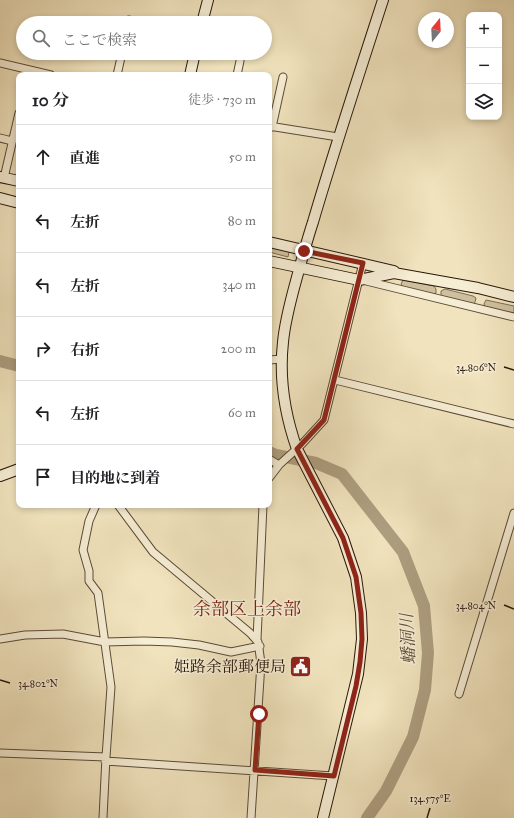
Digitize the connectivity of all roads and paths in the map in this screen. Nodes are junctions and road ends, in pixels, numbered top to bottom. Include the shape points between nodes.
1 (208, 0) edge
2 (383, 0) edge
3 (204, 16) edge
4 (120, 60) edge
5 (193, 60) edge
6 (240, 61) dead end
7 (0, 63) edge
8 (29, 72) edge
9 (118, 72) edge
10 (191, 72) edge
11 (238, 72) edge
12 (283, 77) dead end
13 (272, 122) edge
14 (16, 124) edge
15 (272, 126) edge
16 (338, 137) junction
17 (0, 138) edge
18 (12, 141) junction
19 (2, 177) edge
20 (16, 180) edge
21 (0, 198) edge
22 (16, 202) edge
23 (272, 243) edge
24 (304, 251) junction
25 (272, 262) edge
26 (363, 263) junction
27 (300, 268) junction
28 (413, 276) junction
29 (359, 280) junction
30 (514, 297) edge
31 (514, 317) edge
32 (282, 359) junction
33 (272, 360) edge
34 (335, 380) junction
35 (514, 424) edge
36 (300, 446) junction
37 (272, 461) edge
38 (279, 465) junction
39 (16, 470) edge
40 (272, 474) edge
41 (0, 476) edge
42 (95, 508) edge
43 (120, 508) edge
44 (262, 508) edge
45 (514, 513) edge
46 (0, 639) edge
47 (105, 642) junction
48 (258, 643) junction
49 (460, 694) dead end
50 (0, 754) edge
51 (105, 759) junction
52 (255, 770) junction
53 (334, 776) junction
54 (103, 818) edge
55 (251, 818) edge
56 (323, 818) edge

1 - 3 street
2 - 16 street
4 - 9 street
5 - 10 street
6 - 11 street
7 - 8 street
12 - 13 street
14 - 18 street
15 - 16 street
16 - 24 street
17 - 18 street
18 - 19 street
19 - 20 street
21 - 22 street
23 - 24 street
24 - 26 street
24 - 27 street
25 - 27 street
26 - 28 street
26 - 29 street
27 - 29 street
27 - 32 street via 286,319
28 - 29 street via 394,272
28 - 30 street
29 - 31 street
29 - 34 street
32 - 33 street
32 - 36 street via 286,409
34 - 35 street
34 - 36 street via 324,420
36 - 38 street
36 - 53 street via 343,538 356,577 360,602 360,662
37 - 38 street
38 - 40 street
39 - 41 street
42 - 47 street via 89,521 84,550 89,581 98,593
43 - 48 street via 151,550 250,632
44 - 48 street
45 - 49 street
46 - 47 street via 25,635 63,634
47 - 48 street via 172,642 231,652
47 - 51 street via 111,687
48 - 52 street via 261,663
50 - 51 street
51 - 52 street
51 - 54 street
52 - 53 street
52 - 55 street
53 - 56 street

